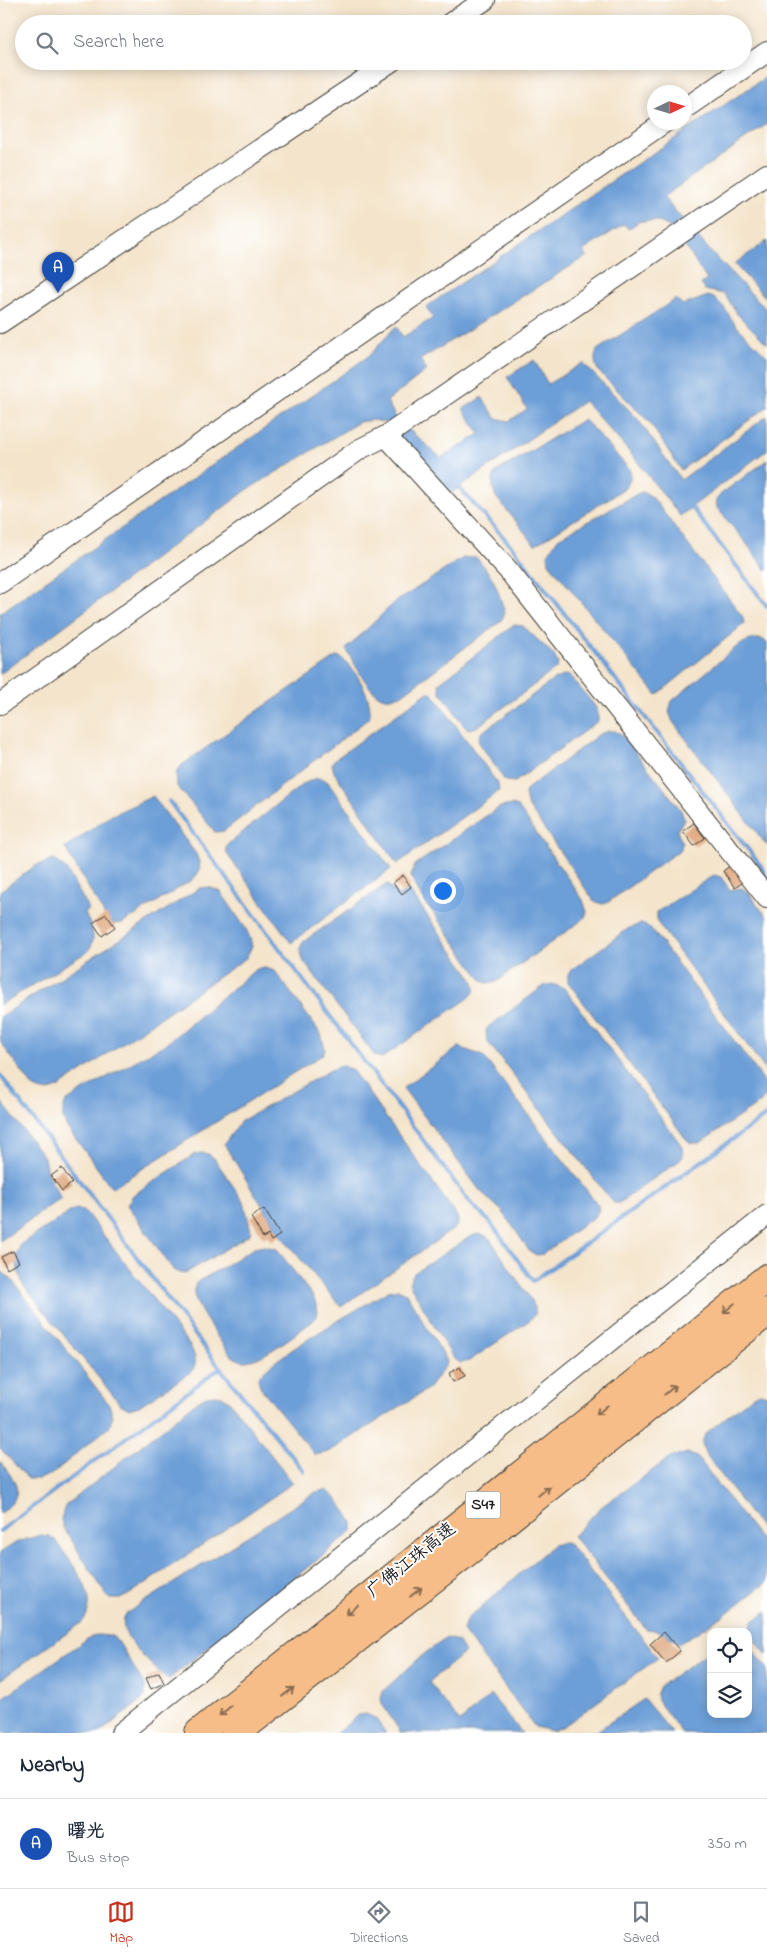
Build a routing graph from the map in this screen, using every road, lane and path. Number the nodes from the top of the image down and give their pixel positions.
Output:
1 (485, 0) edge
2 (462, 15) edge
3 (767, 52) edge
4 (752, 62) edge
5 (378, 70) edge
6 (741, 70) edge
7 (692, 104) edge
8 (653, 130) edge
9 (767, 174) edge
10 (0, 322) edge
11 (386, 436) junction
12 (0, 583) edge
13 (0, 704) edge
14 (767, 898) edge
15 (767, 1216) edge
16 (767, 1278) edge
17 (767, 1312) edge
18 (120, 1733) edge
19 (199, 1733) edge
20 (236, 1733) edge

1 - 2 street
3 - 4 street
5 - 10 street
6 - 7 street
8 - 12 street
9 - 11 street
11 - 13 street
11 - 14 street
15 - 18 street
16 -> 19 highway, 广佛江珠高速 / S47
20 -> 17 highway, 广佛江珠高速 / S47

